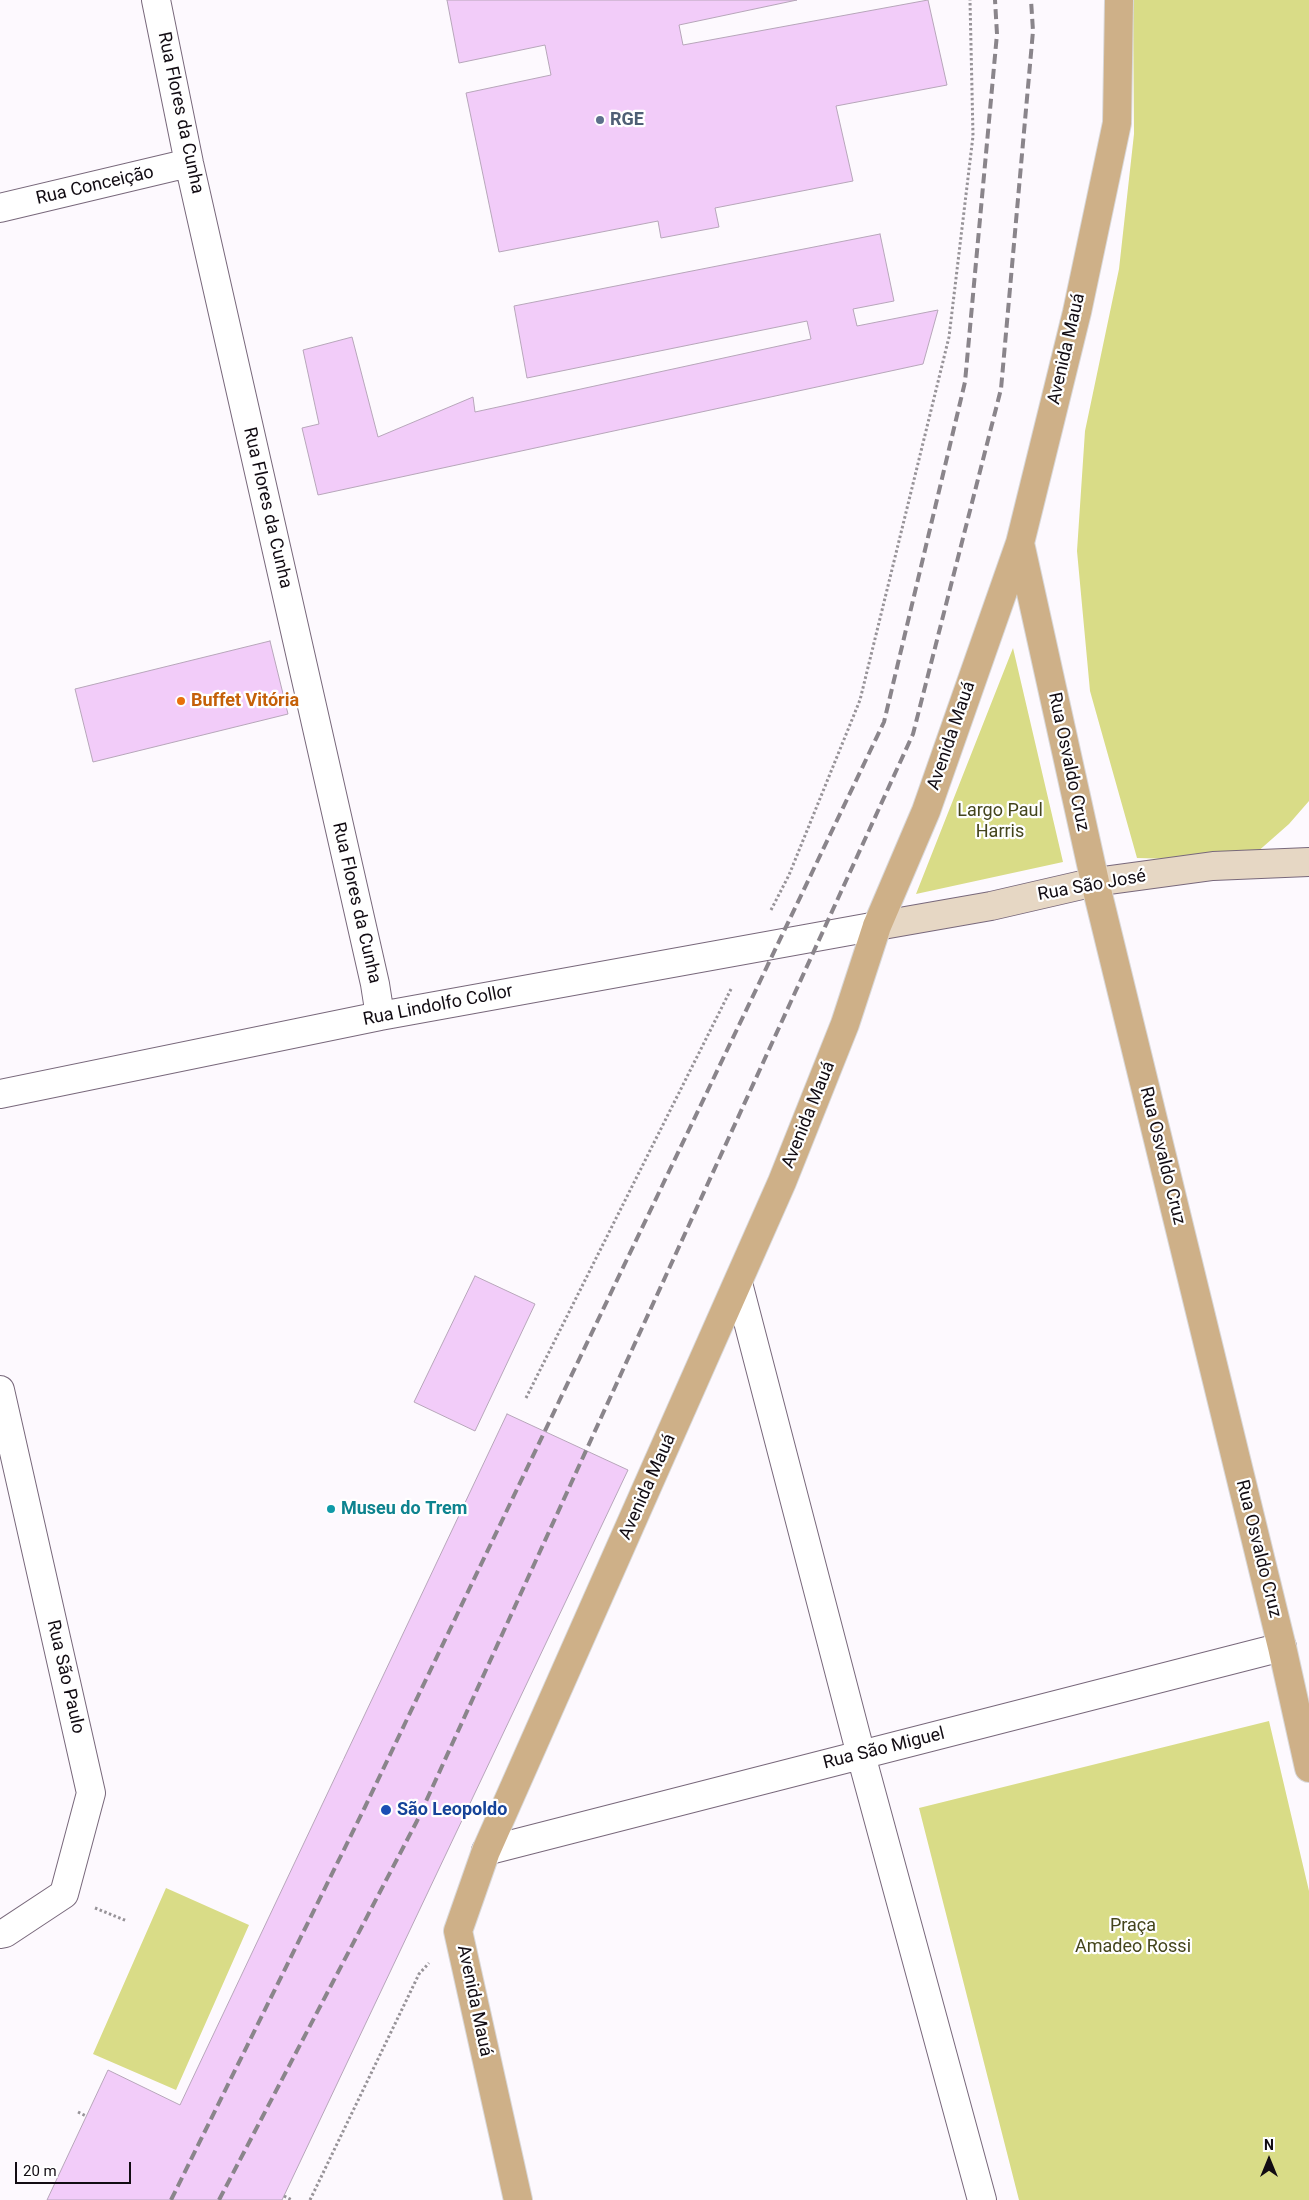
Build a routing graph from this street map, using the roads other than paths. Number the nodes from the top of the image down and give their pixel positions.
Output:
1 (156, 0) edge
2 (1119, 0) edge
3 (189, 163) junction
4 (0, 208) edge
5 (1020, 543) junction
6 (1309, 862) edge
7 (1095, 882) junction
8 (877, 926) junction
9 (380, 1016) junction
10 (0, 1094) edge
11 (738, 1284) junction
12 (0, 1390) edge
13 (1282, 1647) junction
14 (861, 1755) junction
15 (1309, 1768) edge
16 (486, 1851) junction
17 (3, 1934) edge
18 (518, 2200) edge
19 (982, 2200) edge

1 - 3 street, Rua Flores da Cunha
2 - 5 main road, Avenida Mauá
3 - 4 street, Rua Conceição
3 - 9 street, Rua Flores da Cunha
5 - 7 main road, Rua Osvaldo Cruz
5 - 8 main road, Avenida Mauá
6 - 7 street, Rua São José
7 - 8 street, Rua São José
7 - 13 main road, Rua Osvaldo Cruz
8 - 9 street, Rua Lindolfo Collor
8 - 11 main road, Avenida Mauá
9 - 10 street, Rua Lindolfo Collor
11 - 14 street
11 - 16 main road, Avenida Mauá
12 - 17 street, Rua São Paulo
13 - 14 street, Rua São Miguel
13 - 15 main road, Rua Osvaldo Cruz
14 - 16 street, Rua São Miguel
14 - 19 street
16 - 18 main road, Avenida Mauá

